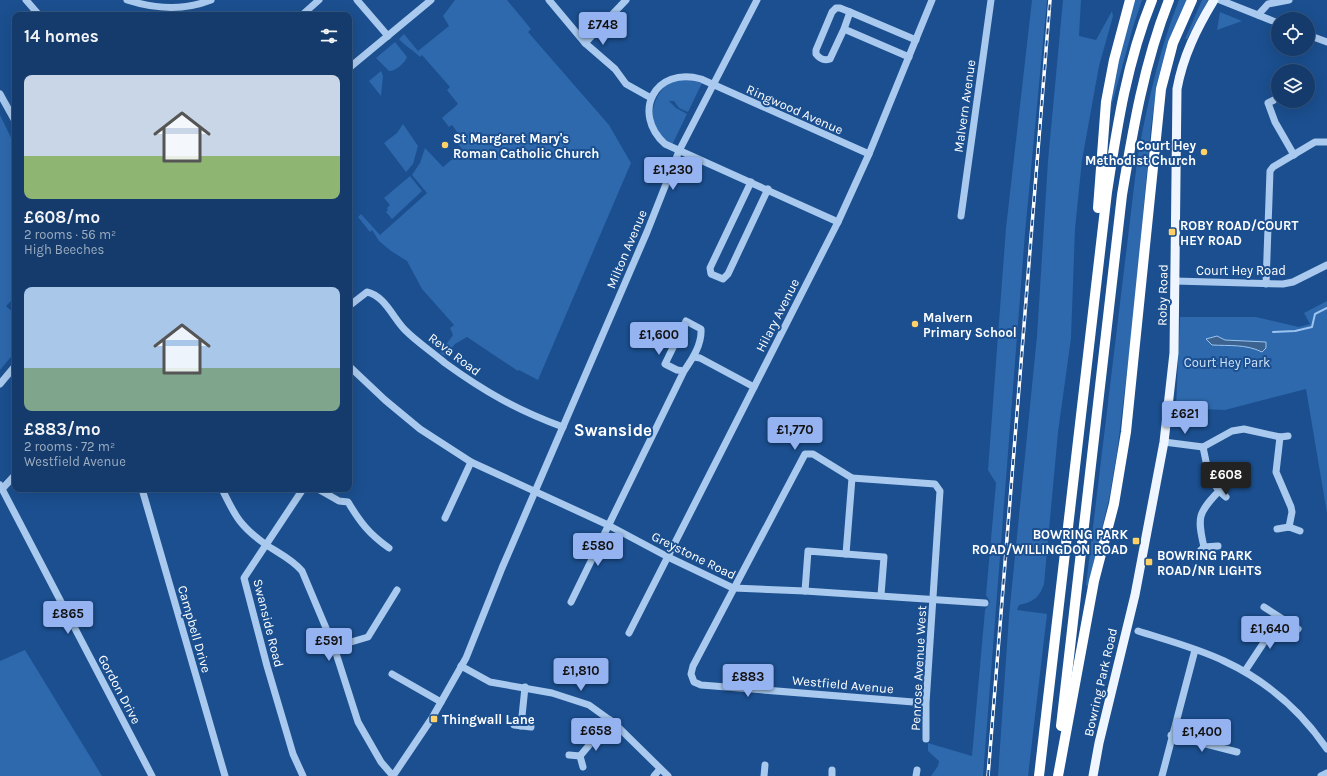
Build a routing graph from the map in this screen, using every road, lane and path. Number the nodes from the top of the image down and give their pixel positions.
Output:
1 (26, 0) edge
2 (126, 0) edge
3 (211, 0) edge
4 (319, 0) edge
5 (357, 0) edge
6 (431, 0) edge
7 (549, 0) edge
8 (626, 0) edge
9 (757, 0) edge
10 (932, 0) edge
11 (989, 0) edge
12 (1130, 0) edge
13 (1152, 0) edge
14 (1169, 0) edge
15 (1192, 0) edge
16 (1214, 0) edge
17 (1220, 0) edge
18 (1289, 0) edge
19 (36, 12) edge
20 (305, 12) edge
21 (850, 12) junction
22 (1258, 15) junction
23 (1271, 20) edge
24 (844, 29) junction
25 (388, 36) junction
26 (1315, 38) edge
27 (916, 40) junction
28 (1327, 42) edge
29 (585, 44) junction
30 (909, 57) junction
31 (352, 66) edge
32 (712, 85) junction
33 (0, 94) edge
34 (652, 98) junction
35 (1271, 102) edge
36 (12, 116) edge
37 (1327, 142) edge
38 (679, 151) junction
39 (869, 154) junction
40 (1294, 155) junction
41 (751, 182) junction
42 (768, 189) junction
43 (961, 216) dead end
44 (838, 222) junction
45 (1327, 264) edge
46 (1175, 281) junction
47 (1266, 284) junction
48 (352, 304) edge
49 (694, 357) junction
50 (1086, 368) junction
51 (352, 369) edge
52 (12, 370) edge
53 (684, 371) junction
54 (0, 384) edge
55 (754, 387) junction
56 (563, 427) junction
57 (1280, 436) junction
58 (1288, 436) dead end
59 (1164, 442) junction
60 (1203, 447) junction
61 (471, 462) junction
62 (12, 478) edge
63 (852, 478) junction
64 (1, 487) edge
65 (1219, 490) junction
66 (143, 492) edge
67 (223, 492) edge
68 (302, 492) edge
69 (323, 492) edge
70 (535, 492) junction
71 (1226, 497) dead end
72 (444, 518) dead end
73 (608, 525) junction
74 (1289, 527) junction
75 (1277, 529) dead end
76 (1300, 531) dead end
77 (265, 544) junction
78 (1218, 546) dead end
79 (1204, 547) junction
80 (389, 548) dead end
81 (846, 554) junction
82 (668, 557) junction
83 (1194, 557) dead end
84 (732, 588) junction
85 (397, 590) dead end
86 (805, 591) junction
87 (1135, 595) joint
88 (882, 596) junction
89 (933, 598) junction
90 (571, 602) dead end
91 (985, 603) dead end
92 (1264, 607) dead end
93 (1280, 618) junction
94 (1298, 629) dead end
95 (1138, 631) dead end
96 (629, 633) dead end
97 (334, 648) junction
98 (1195, 650) junction
99 (461, 666) junction
100 (1245, 672) junction
101 (392, 674) dead end
102 (525, 687) junction
103 (441, 702) junction
104 (926, 703) junction
105 (610, 720) junction
106 (531, 727) dead end
107 (1171, 735) junction
108 (926, 739) dead end
109 (1327, 749) edge
110 (1237, 752) dead end
111 (569, 755) dead end
112 (580, 756) junction
113 (765, 765) dead end
114 (583, 767) dead end
115 (660, 769) junction
116 (1327, 773) edge
117 (152, 776) edge
118 (224, 776) edge
119 (303, 776) edge
120 (393, 776) edge
121 (654, 776) edge
122 (668, 776) edge
123 (764, 776) edge
124 (1039, 776) edge
125 (1057, 776) edge
126 (1093, 776) edge
127 (1162, 776) edge
128 (1321, 776) edge

1 - 19 street
2 - 3 street
4 - 20 street
5 - 25 street
6 - 25 street
7 - 29 street
8 - 29 street
9 - 32 street, Milton Avenue
10 - 27 street, Hilary Avenue
11 - 43 street, Malvern Avenue
12 - 50 highway
13 - 50 highway
14 - 125 highway
15 - 125 highway
16 - 46 main road, Roby Road
17 - 22 street
18 - 22 street
21 - 24 street
21 - 24 street
21 - 27 street
22 - 23 street
24 - 30 street
25 - 31 street
26 - 28 street
27 - 30 street, Hilary Avenue
29 - 34 street
30 - 39 street, Hilary Avenue
32 - 34 street, Ringwood Avenue
32 - 38 street, Milton Avenue
32 - 39 street, Ringwood Avenue
33 - 36 street
34 - 38 street
35 - 40 street
37 - 40 street
38 - 41 street
38 - 56 street, Milton Avenue
39 - 44 street, Hilary Avenue
40 - 47 street
41 - 42 street
41 - 42 street
42 - 44 street
44 - 55 street, Hilary Avenue
45 - 47 street, Court Hey Road
46 - 47 street, Court Hey Road
46 - 59 main road, Roby Road
48 - 56 street, Reva Road
49 - 53 street
49 - 53 street
49 - 55 street
50 - 124 highway
51 - 61 street, Greystone Road
52 - 54 street
53 - 73 street
55 - 82 street, Hilary Avenue
56 - 70 street
57 - 58 street
57 - 60 street
57 - 74 street
59 - 60 street
59 - 87 main road, Roby Road
60 - 65 street
61 - 70 street, Greystone Road
61 - 72 street
62 - 64 street
63 - 81 street
63 - 84 street
63 - 89 street, Penrose Avenue West
64 - 117 street, Gordon Drive
65 - 71 street
65 - 79 street
66 - 118 street, Campbell Drive
67 - 77 street
68 - 77 street, Swanside Road
69 - 80 street
70 - 73 street, Greystone Road
70 - 99 street
73 - 82 street, Greystone Road
73 - 90 street
74 - 75 street
74 - 76 street
77 - 97 street
77 - 119 street, Swanside Road
78 - 79 street
79 - 83 street
81 - 86 street
81 - 88 street
82 - 84 street, Greystone Road
82 - 96 street, Hilary Avenue
84 - 86 street, Greystone Road
84 - 104 street, Westfield Avenue
85 - 97 street
86 - 88 street, Greystone Road
87 - 126 main road, Bowring Park Road
88 - 89 street, Greystone Road
89 - 91 street, Greystone Road
89 - 104 street, Penrose Avenue West
92 - 93 street
93 - 94 street
93 - 100 street
95 - 98 street
97 - 120 street
98 - 100 street
98 - 107 street
99 - 102 street
99 - 103 street
100 - 109 street
101 - 103 street
102 - 105 street
102 - 106 street
103 - 120 street
104 - 108 street, Penrose Avenue West
105 - 112 street
105 - 115 street
107 - 110 street
107 - 127 street
111 - 112 street
112 - 114 street
113 - 123 street
115 - 121 street
115 - 122 street
116 - 128 street

